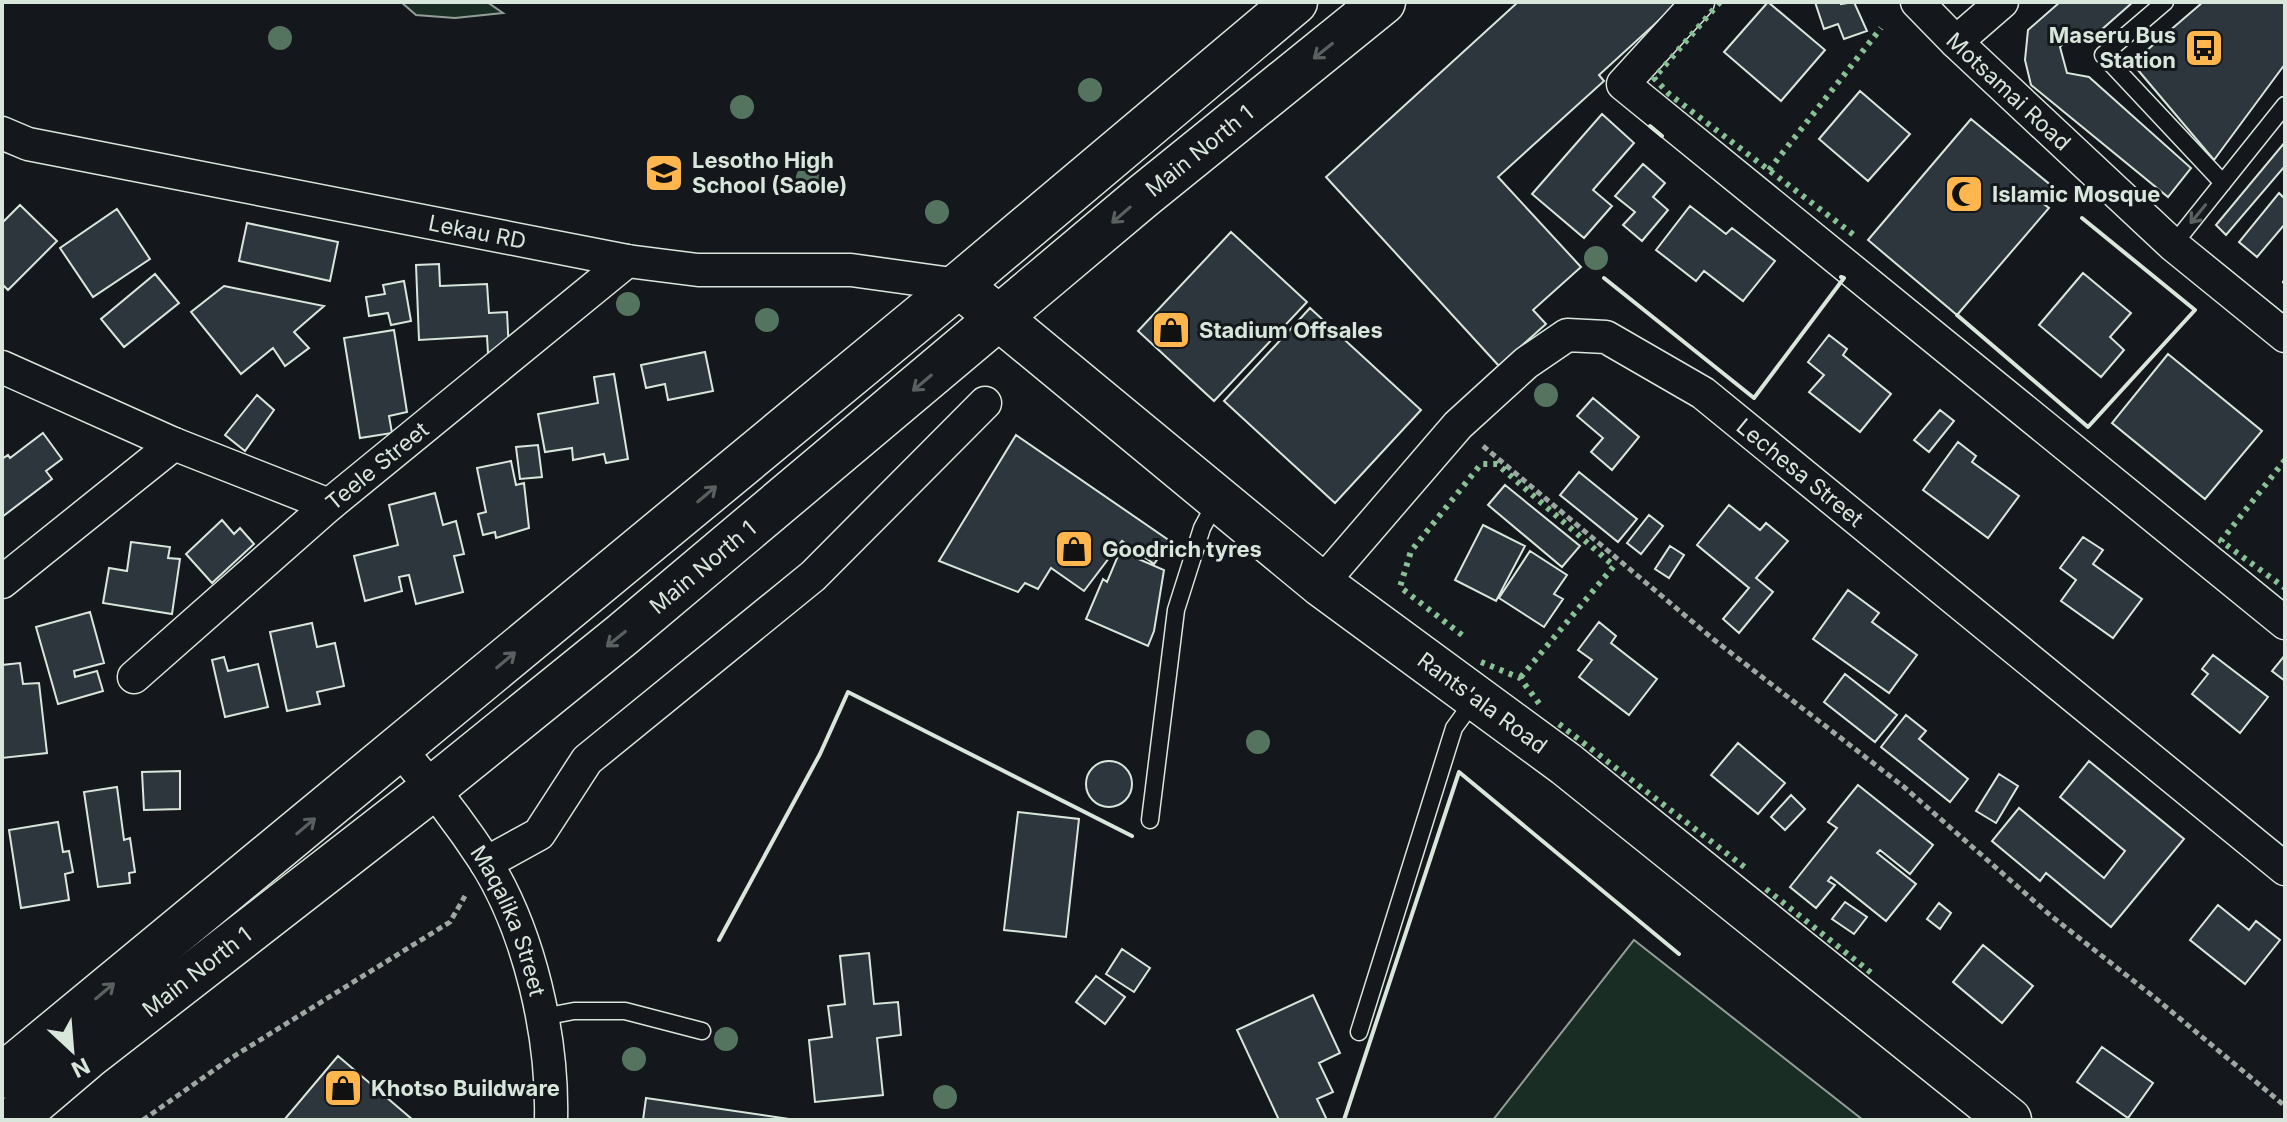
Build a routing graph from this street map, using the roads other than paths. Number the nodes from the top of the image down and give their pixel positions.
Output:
1 (1295, 2) edge
2 (1383, 2) edge
3 (1698, 2) edge
4 (1917, 2) edge
5 (2002, 2) edge
6 (2165, 2) edge
7 (1956, 42) junction
8 (2285, 105) edge
9 (2, 133) edge
10 (2223, 183) junction
11 (2173, 245) junction
12 (627, 261) junction
13 (959, 285) junction
14 (998, 320) junction
15 (2285, 336) edge
16 (2, 367) edge
17 (985, 403) dead end
18 (174, 444) junction
19 (1217, 500) junction
20 (329, 505) junction
21 (2, 582) edge
22 (1321, 584) junction
23 (2285, 623) edge
24 (134, 677) dead end
25 (1476, 698) junction
26 (399, 749) junction
27 (433, 788) junction
28 (1150, 820) dead end
29 (486, 863) junction
30 (2285, 869) edge
31 (543, 1017) junction
32 (702, 1031) dead end
33 (1359, 1032) dead end
34 (2, 1076) edge
35 (13, 1120) edge
36 (551, 1120) edge
37 (2009, 1120) edge

1 - 13 main road, Main North 1
2 -> 14 main road, Main North 1
3 - 23 street
4 - 7 street, Motsamai Road
5 - 7 street
6 - 10 lane
7 - 11 street, Motsamai Road
8 - 10 lane
9 - 12 street, Lekau RD
10 -> 11 lane
11 - 15 street, Motsamai Road
12 - 13 street, Lekau RD
12 - 20 street, Teele Street
13 - 14 main road, Rants'ala Road
26 -> 13 main road, Main North 1
14 - 19 main road, Rants'ala Road
14 -> 27 main road, Main North 1
16 - 18 street
17 - 29 street
18 - 20 street
18 - 21 street
19 - 22 main road, Rants'ala Road
19 - 28 lane
20 - 24 street, Teele Street
22 - 25 main road, Rants'ala Road
22 - 30 street, Lechesa Street
25 - 33 lane
25 - 37 main road, Rants'ala Road
26 - 27 street, Maqalika Street
34 -> 26 main road, Main North 1
27 - 29 street, Maqalika Street
27 - 35 main road, Main North 1
29 - 31 street, Maqalika Street
31 - 32 lane
31 - 36 street, Maqalika Street

